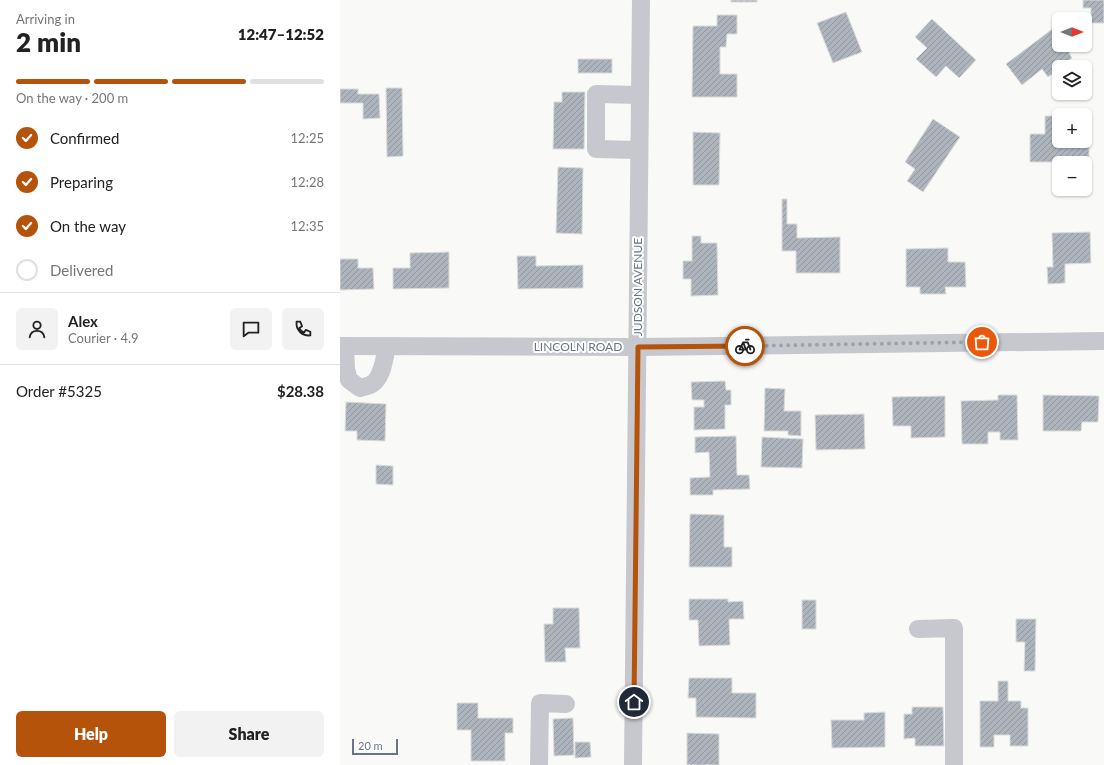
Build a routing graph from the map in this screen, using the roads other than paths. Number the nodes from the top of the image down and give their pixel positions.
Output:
1 (641, 0) edge
2 (639, 95) junction
3 (638, 150) junction
4 (1104, 341) edge
5 (343, 346) edge
6 (387, 346) junction
7 (638, 347) junction
8 (918, 629) dead end
9 (566, 704) dead end
10 (539, 765) edge
11 (634, 765) edge
12 (954, 765) edge

1 - 2 street, JUDSON AVENUE
2 - 3 street, JUDSON AVENUE
2 - 3 street
3 - 7 street, JUDSON AVENUE
4 - 7 street, LINCOLN ROAD
5 - 6 street, LINCOLN ROAD
5 - 6 street
6 - 7 street, LINCOLN ROAD
7 - 11 street, JUDSON AVENUE
8 - 12 street
9 - 10 street

